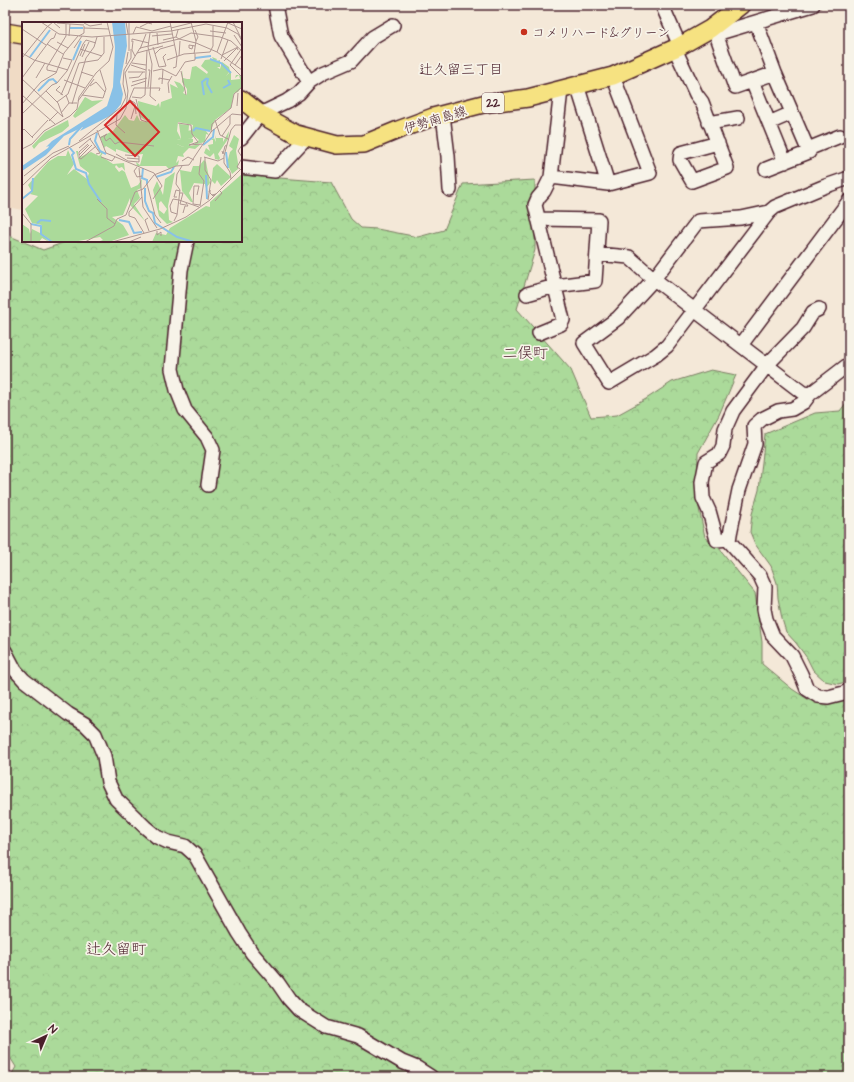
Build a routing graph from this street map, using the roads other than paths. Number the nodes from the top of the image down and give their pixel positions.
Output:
1 (275, 5) edge
2 (662, 5) edge
3 (741, 5) edge
4 (813, 5) edge
5 (756, 22) junction
6 (394, 25) dead end
7 (5, 32) edge
8 (713, 32) junction
9 (22, 35) edge
10 (677, 47) junction
11 (775, 73) junction
12 (614, 76) junction
13 (752, 81) junction
14 (309, 82) junction
15 (569, 88) junction
16 (242, 99) edge
17 (792, 113) junction
18 (260, 114) junction
19 (444, 115) junction
20 (738, 118) dead end
21 (710, 123) junction
22 (769, 124) junction
23 (840, 136) dead end
24 (242, 137) edge
25 (307, 137) junction
26 (718, 143) dead end
27 (808, 149) junction
28 (785, 162) junction
29 (242, 167) edge
30 (766, 169) dead end
31 (551, 177) junction
32 (849, 178) edge
33 (608, 184) junction
34 (450, 190) dead end
35 (849, 201) edge
36 (769, 212) junction
37 (538, 219) junction
38 (186, 242) edge
39 (597, 254) junction
40 (654, 279) junction
41 (554, 286) junction
42 (527, 294) dead end
43 (695, 309) junction
44 (819, 309) dead end
45 (539, 333) dead end
46 (741, 345) junction
47 (849, 364) edge
48 (767, 365) junction
49 (810, 394) junction
50 (208, 485) dead end
51 (729, 539) junction
52 (5, 651) edge
53 (849, 690) edge
54 (431, 1077) edge

1 - 14 street
2 - 10 street
3 - 8 main road, 伊勢南島線 / 22
4 - 5 street
5 - 8 street
5 - 11 street
6 - 14 street
7 - 9 main road
8 - 10 main road, 伊勢南島線 / 22
8 - 13 street
10 - 12 main road, 伊勢南島線 / 22
10 - 21 street
11 - 13 street
11 - 17 street
12 - 15 main road, 伊勢南島線 / 22
12 - 33 street
13 - 22 street
14 - 18 street
15 - 19 main road, 伊勢南島線 / 22
15 - 31 street
15 - 33 street
16 - 18 main road, 伊勢南島線 / 22
17 - 22 street
17 - 27 street
18 - 24 street
18 - 25 main road, 伊勢南島線 / 22
19 - 25 main road, 伊勢南島線 / 22
19 - 34 street
20 - 21 street
21 - 26 street
22 - 28 street
23 - 27 street
25 - 29 street
27 - 28 street
28 - 30 street
31 - 33 street
31 - 37 street
32 - 36 street
35 - 46 street
36 - 40 street
36 - 43 street
37 - 39 street
37 - 41 street
38 - 50 street
39 - 40 street
39 - 41 street
40 - 43 street
40 - 43 street
41 - 42 street
41 - 45 street
43 - 46 street
44 - 48 street
46 - 48 street
47 - 49 street
48 - 49 street
48 - 51 street
49 - 51 street
51 - 53 street
52 - 54 street

